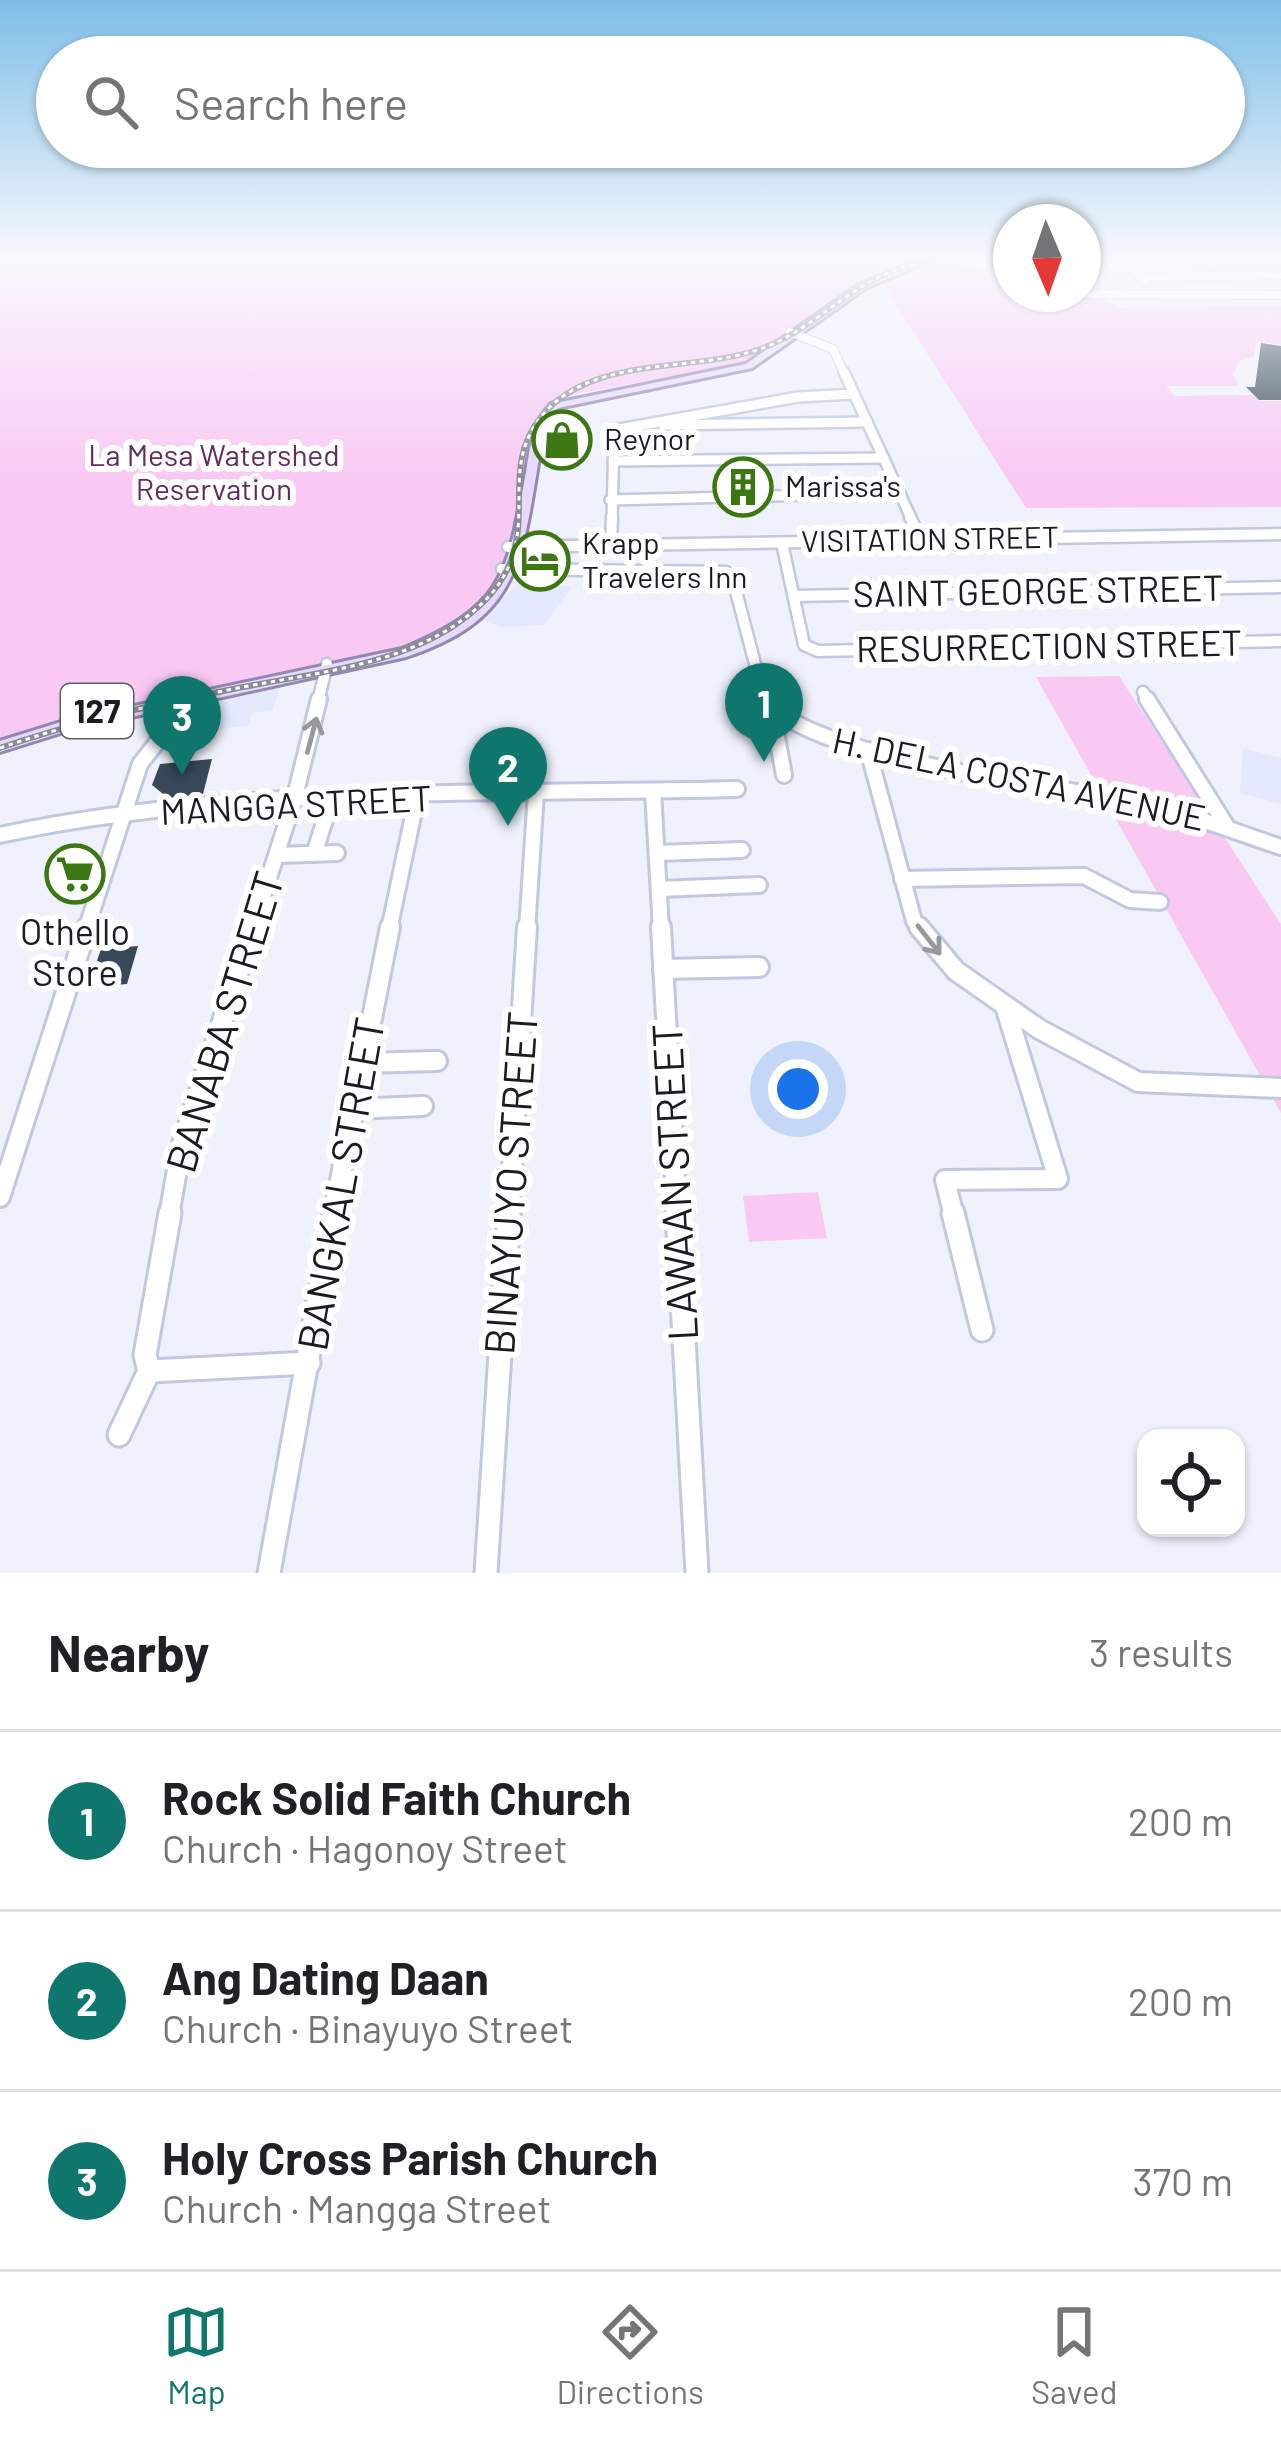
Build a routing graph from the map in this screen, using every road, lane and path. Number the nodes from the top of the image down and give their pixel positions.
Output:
1 (794, 333) joint
2 (854, 394) junction
3 (868, 422) junction
4 (628, 425) junction
5 (884, 458) junction
6 (613, 461) junction
7 (900, 493) junction
8 (610, 500) junction
9 (1281, 534) edge
10 (922, 540) junction
11 (782, 543) junction
12 (611, 546) junction
13 (513, 547) junction
14 (507, 570) junction
15 (1281, 586) edge
16 (794, 596) junction
17 (1281, 641) edge
18 (328, 667) junction
19 (1143, 692) dead end
20 (195, 694) junction
21 (772, 710) junction
22 (0, 743) edge
23 (868, 750) junction
24 (784, 775) dead end
25 (737, 789) dead end
26 (653, 791) junction
27 (536, 794) junction
28 (417, 797) junction
29 (332, 799) junction
30 (294, 800) junction
31 (124, 816) junction
32 (1226, 825) junction
33 (0, 835) edge
34 (1281, 847) edge
35 (742, 850) dead end
36 (657, 853) junction
37 (314, 854) junction
38 (338, 854) dead end
39 (277, 855) junction
40 (902, 878) junction
41 (760, 885) dead end
42 (658, 889) junction
43 (1160, 902) dead end
44 (759, 967) dead end
45 (663, 969) junction
46 (1004, 1006) junction
47 (1039, 1029) junction
48 (1016, 1039) junction
49 (437, 1060) dead end
50 (361, 1063) junction
51 (1281, 1088) edge
52 (423, 1106) dead end
53 (352, 1109) junction
54 (0, 1197) edge
55 (982, 1330) dead end
56 (309, 1363) junction
57 (149, 1371) junction
58 (119, 1435) dead end
59 (269, 1573) edge
60 (486, 1573) edge
61 (697, 1573) edge

1 - 2 street
1 - 13 main road, 127
2 - 3 street
2 - 4 street
3 - 4 street
3 - 5 street
4 - 6 street
5 - 6 street
5 - 7 street
6 - 8 street
7 - 8 street
7 - 10 street
8 - 12 street
9 - 10 street, VISITATION STREET
10 - 11 street, VISITATION STREET
11 - 12 street, VISITATION STREET
11 - 16 street
12 - 13 street, VISITATION STREET
13 - 14 main road, 127
14 - 18 main road, 127
14 - 21 street
15 - 16 street, SAINT GEORGE STREET
16 - 17 street, RESURRECTION STREET
18 - 20 main road, 127
30 -> 18 street, BANABA STREET
19 - 32 street
20 - 22 main road, 127
20 - 31 street
21 - 23 street, H. DELA COSTA AVENUE
21 - 24 street
23 - 32 street, H. DELA COSTA AVENUE
23 - 40 street
25 - 26 street, MANGGA STREET
26 - 27 street, MANGGA STREET
26 - 36 street, LAWAAN STREET
27 - 28 street, MANGGA STREET
27 - 60 street, BINAYUYO STREET
28 - 29 street, MANGGA STREET
28 - 50 street, BANGKAL STREET
29 - 30 street, MANGGA STREET
29 - 37 street
30 - 31 street, MANGGA STREET
30 - 39 street, BANABA STREET
31 - 33 street, MANGGA STREET
31 - 54 street
32 - 34 street, H. DELA COSTA AVENUE
35 - 36 street
36 - 42 street, LAWAAN STREET
37 - 38 street
37 - 39 street
39 - 57 street, BANABA STREET
40 - 43 street
40 -> 46 street
41 - 42 street
42 - 45 street, LAWAAN STREET
44 - 45 street
45 - 61 street, LAWAAN STREET
46 - 47 street
46 - 48 street
47 - 48 street
47 - 51 street
48 - 55 street
49 - 50 street
50 - 53 street, BANGKAL STREET
52 - 53 street
53 - 56 street, BANGKAL STREET
56 - 57 street
56 - 59 street, BANGKAL STREET
57 - 58 street

